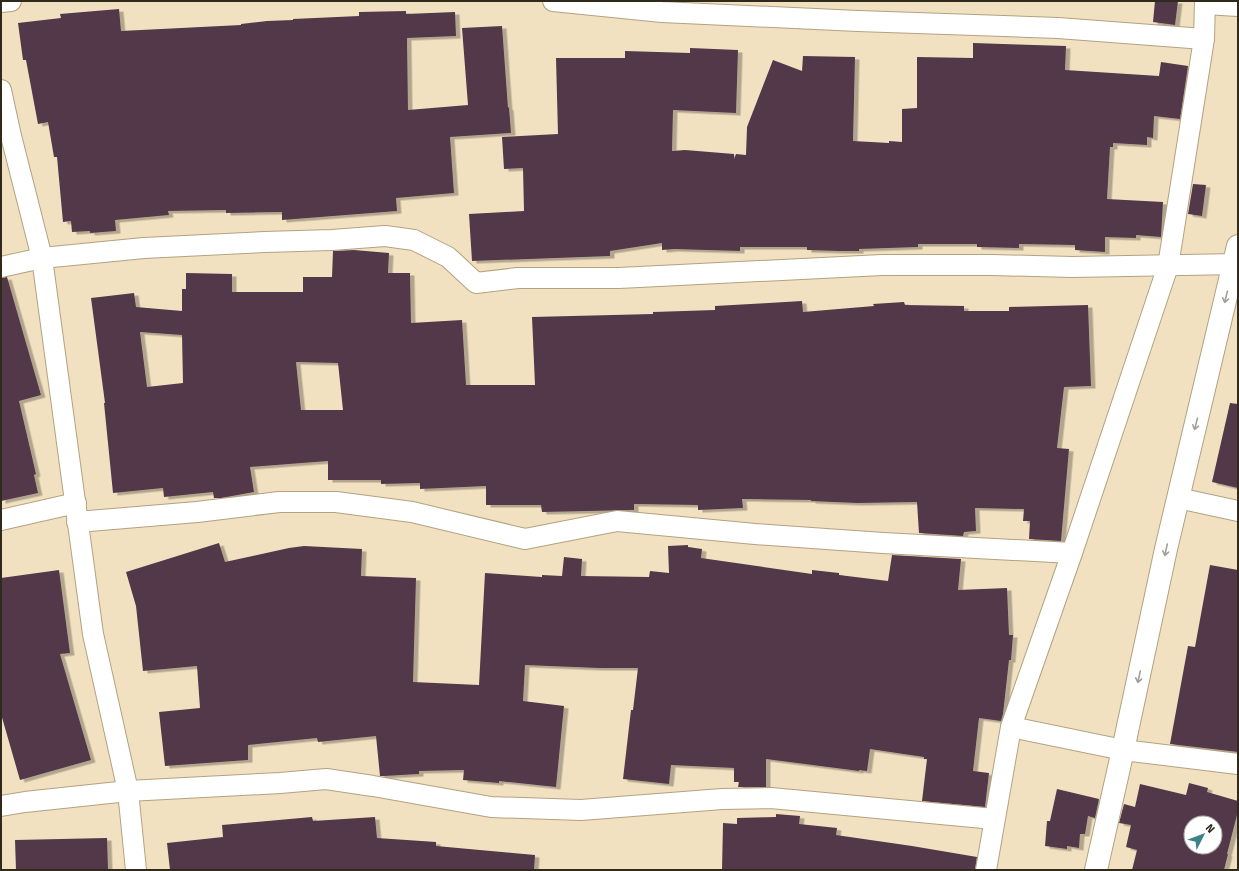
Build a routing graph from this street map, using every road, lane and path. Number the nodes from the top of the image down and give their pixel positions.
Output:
1 (11, 1) edge
2 (553, 1) edge
3 (1, 2) edge
4 (1205, 2) edge
5 (1238, 6) edge
6 (1204, 39) junction
7 (1, 90) edge
8 (42, 258) junction
9 (1237, 258) edge
10 (1168, 266) junction
11 (1, 267) edge
12 (1178, 498) junction
13 (1238, 511) edge
14 (76, 513) junction
15 (1, 520) edge
16 (1072, 553) junction
17 (1011, 727) junction
18 (1123, 750) junction
19 (1238, 764) edge
20 (128, 791) junction
21 (1, 806) edge
22 (994, 819) junction
23 (136, 870) edge
24 (986, 870) edge
25 (1096, 870) edge

1 - 3 street
2 - 6 street
4 - 5 street
4 - 6 street
6 - 10 street
7 - 8 street
8 - 10 street
8 - 11 street
8 - 14 street
9 - 10 street
9 -> 12 main road
10 - 16 street
12 - 13 street
12 -> 18 main road
14 - 15 street
14 - 16 street
14 - 20 street
16 - 17 street
17 - 18 street
17 - 22 street
18 - 19 street
18 - 25 main road
20 - 21 street
20 - 22 street
20 - 23 street
22 - 24 street

